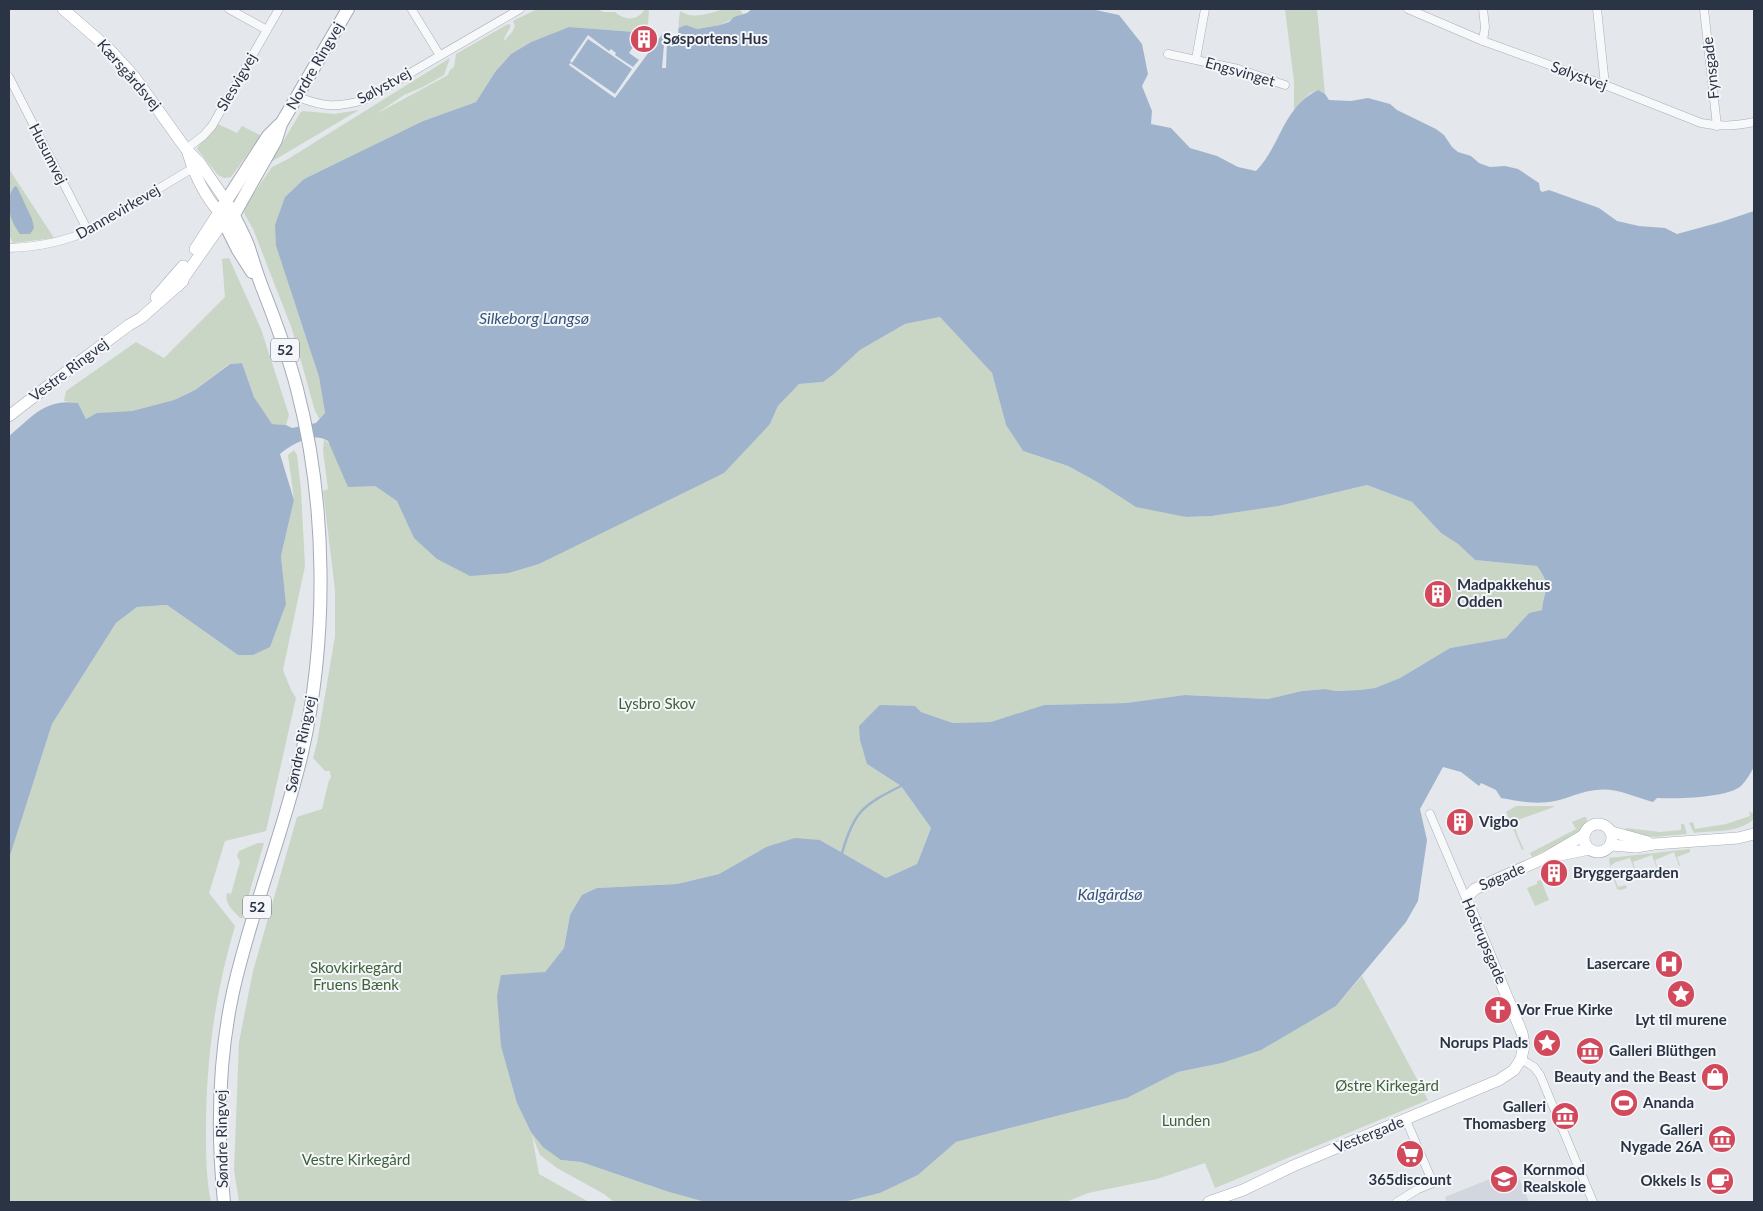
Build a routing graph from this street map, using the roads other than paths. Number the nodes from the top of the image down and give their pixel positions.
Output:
1 (63, 9) edge
2 (229, 9) edge
3 (279, 9) edge
4 (348, 9) edge
5 (520, 9) edge
6 (1205, 9) edge
7 (1408, 9) edge
8 (1483, 9) edge
9 (1596, 9) edge
10 (1704, 9) edge
11 (412, 10) edge
12 (510, 11) edge
13 (267, 30) junction
14 (1483, 42) junction
15 (439, 54) junction
16 (1168, 54) dead end
17 (1196, 59) junction
18 (9, 77) edge
19 (1285, 85) dead end
20 (1605, 85) junction
21 (298, 96) junction
22 (1754, 122) edge
23 (281, 124) junction
24 (1717, 126) junction
25 (186, 148) junction
26 (193, 168) junction
27 (226, 214) junction
28 (88, 231) junction
29 (9, 248) edge
30 (128, 325) junction
31 (9, 416) edge
32 (1430, 814) dead end
33 (1754, 825) edge
34 (1612, 832) junction
35 (1754, 834) edge
36 (1584, 835) junction
37 (1709, 839) junction
38 (1654, 844) junction
39 (1611, 845) junction
40 (1589, 849) junction
41 (1545, 858) junction
42 (1468, 903) junction
43 (1521, 1059) junction
44 (1406, 1120) junction
45 (224, 1202) edge
46 (1213, 1202) edge
47 (1397, 1202) edge
48 (1593, 1202) edge

1 - 25 street, Kærsgårdsvej
2 - 13 street
3 - 13 street, Slesvigvej
4 - 21 main road, Nordre Ringvej
5 - 12 street, Sølystvej
6 - 17 street, Engsvinget
7 - 14 street, Sølystvej
8 - 14 street
9 - 20 street
10 - 24 street, Fynsgade
11 - 15 street
12 - 15 street, Sølystvej
13 - 25 street, Slesvigvej
14 - 20 street, Sølystvej
15 - 21 street, Sølystvej
16 - 17 street, Engsvinget
17 - 19 street, Engsvinget
18 - 28 street, Husumvej
20 - 24 street, Sølystvej
21 - 23 main road, Nordre Ringvej
22 - 24 street, Sølystvej
23 - 27 main road, Nordre Ringvej
23 - 27 main road, Nordre Ringvej
25 - 26 street, Kærsgårdsvej
25 - 27 street, Kærsgårdsvej
26 - 27 street, Kærsgårdsvej
26 - 28 street, Dannevirkevej
27 - 30 street, Vestre Ringvej
27 - 30 street, Vestre Ringvej
27 - 45 main road, Søndre Ringvej / 52
28 - 29 street, Dannevirkevej
30 - 31 street, Vestre Ringvej
32 - 42 street, Hostrupsgade
33 - 37 street
34 - 36 street
34 - 38 street
34 - 39 street
35 - 37 street
36 - 40 street
36 - 41 street, Søgade
37 - 38 street
38 - 39 street
39 - 40 street
40 - 41 street, Søgade
41 - 42 street, Søgade
42 - 43 street, Hostrupsgade
43 - 44 street, Vestergade
43 - 48 street
44 - 46 street, Vestergade
44 - 47 street

